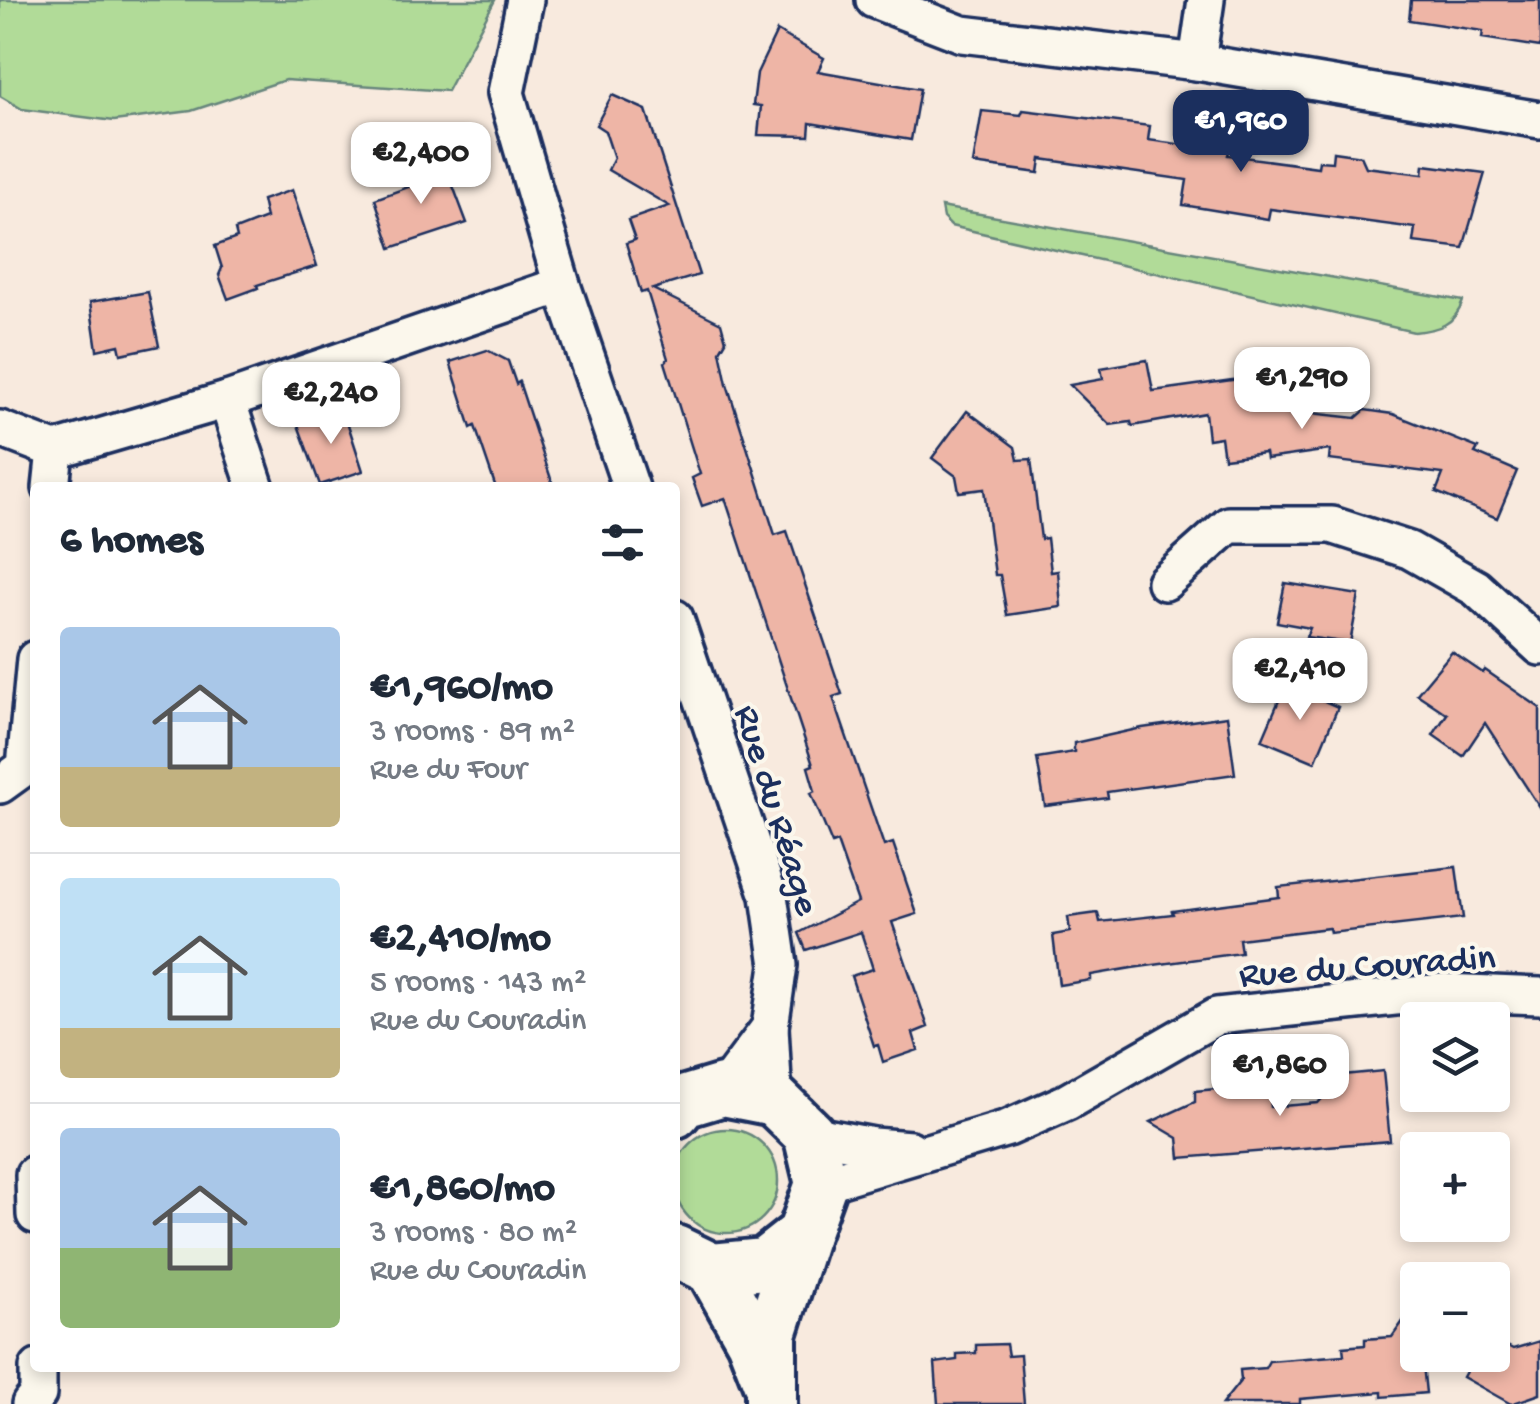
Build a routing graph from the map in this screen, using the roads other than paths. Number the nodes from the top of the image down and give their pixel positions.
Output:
1 (525, 0) edge
2 (874, 0) edge
3 (1206, 0) edge
4 (1197, 62) junction
5 (1540, 120) edge
6 (562, 285) junction
7 (227, 400) junction
8 (0, 428) edge
9 (54, 450) junction
10 (51, 482) edge
11 (254, 482) edge
12 (629, 482) edge
13 (1165, 582) dead end
14 (680, 633) edge
15 (1540, 647) edge
16 (30, 713) edge
17 (0, 785) edge
18 (1540, 996) edge
19 (770, 1028) junction
20 (723, 1090) junction
21 (680, 1106) edge
22 (791, 1117) junction
23 (931, 1150) junction
24 (0, 1172) edge
25 (30, 1174) edge
26 (821, 1184) junction
27 (803, 1234) junction
28 (694, 1260) edge
29 (38, 1372) edge
30 (770, 1394) edge
31 (30, 1404) edge

1 - 6 street
2 - 4 street
3 - 4 street
4 - 5 street
6 - 7 street
6 - 12 street
7 - 9 street
7 - 11 street
8 - 9 street
9 - 10 street
13 - 15 street
14 - 19 street, Rue du Réage
16 - 17 street
18 - 23 street, Rue du Couradin
19 - 20 street
19 - 22 street, Rue du Réage
20 - 21 street
20 - 22 street
22 - 23 street
22 - 26 street
23 - 26 street, Rue du Couradin
24 - 25 street
26 - 27 street
27 - 28 street
27 - 30 street
28 - 30 street
29 - 31 street

